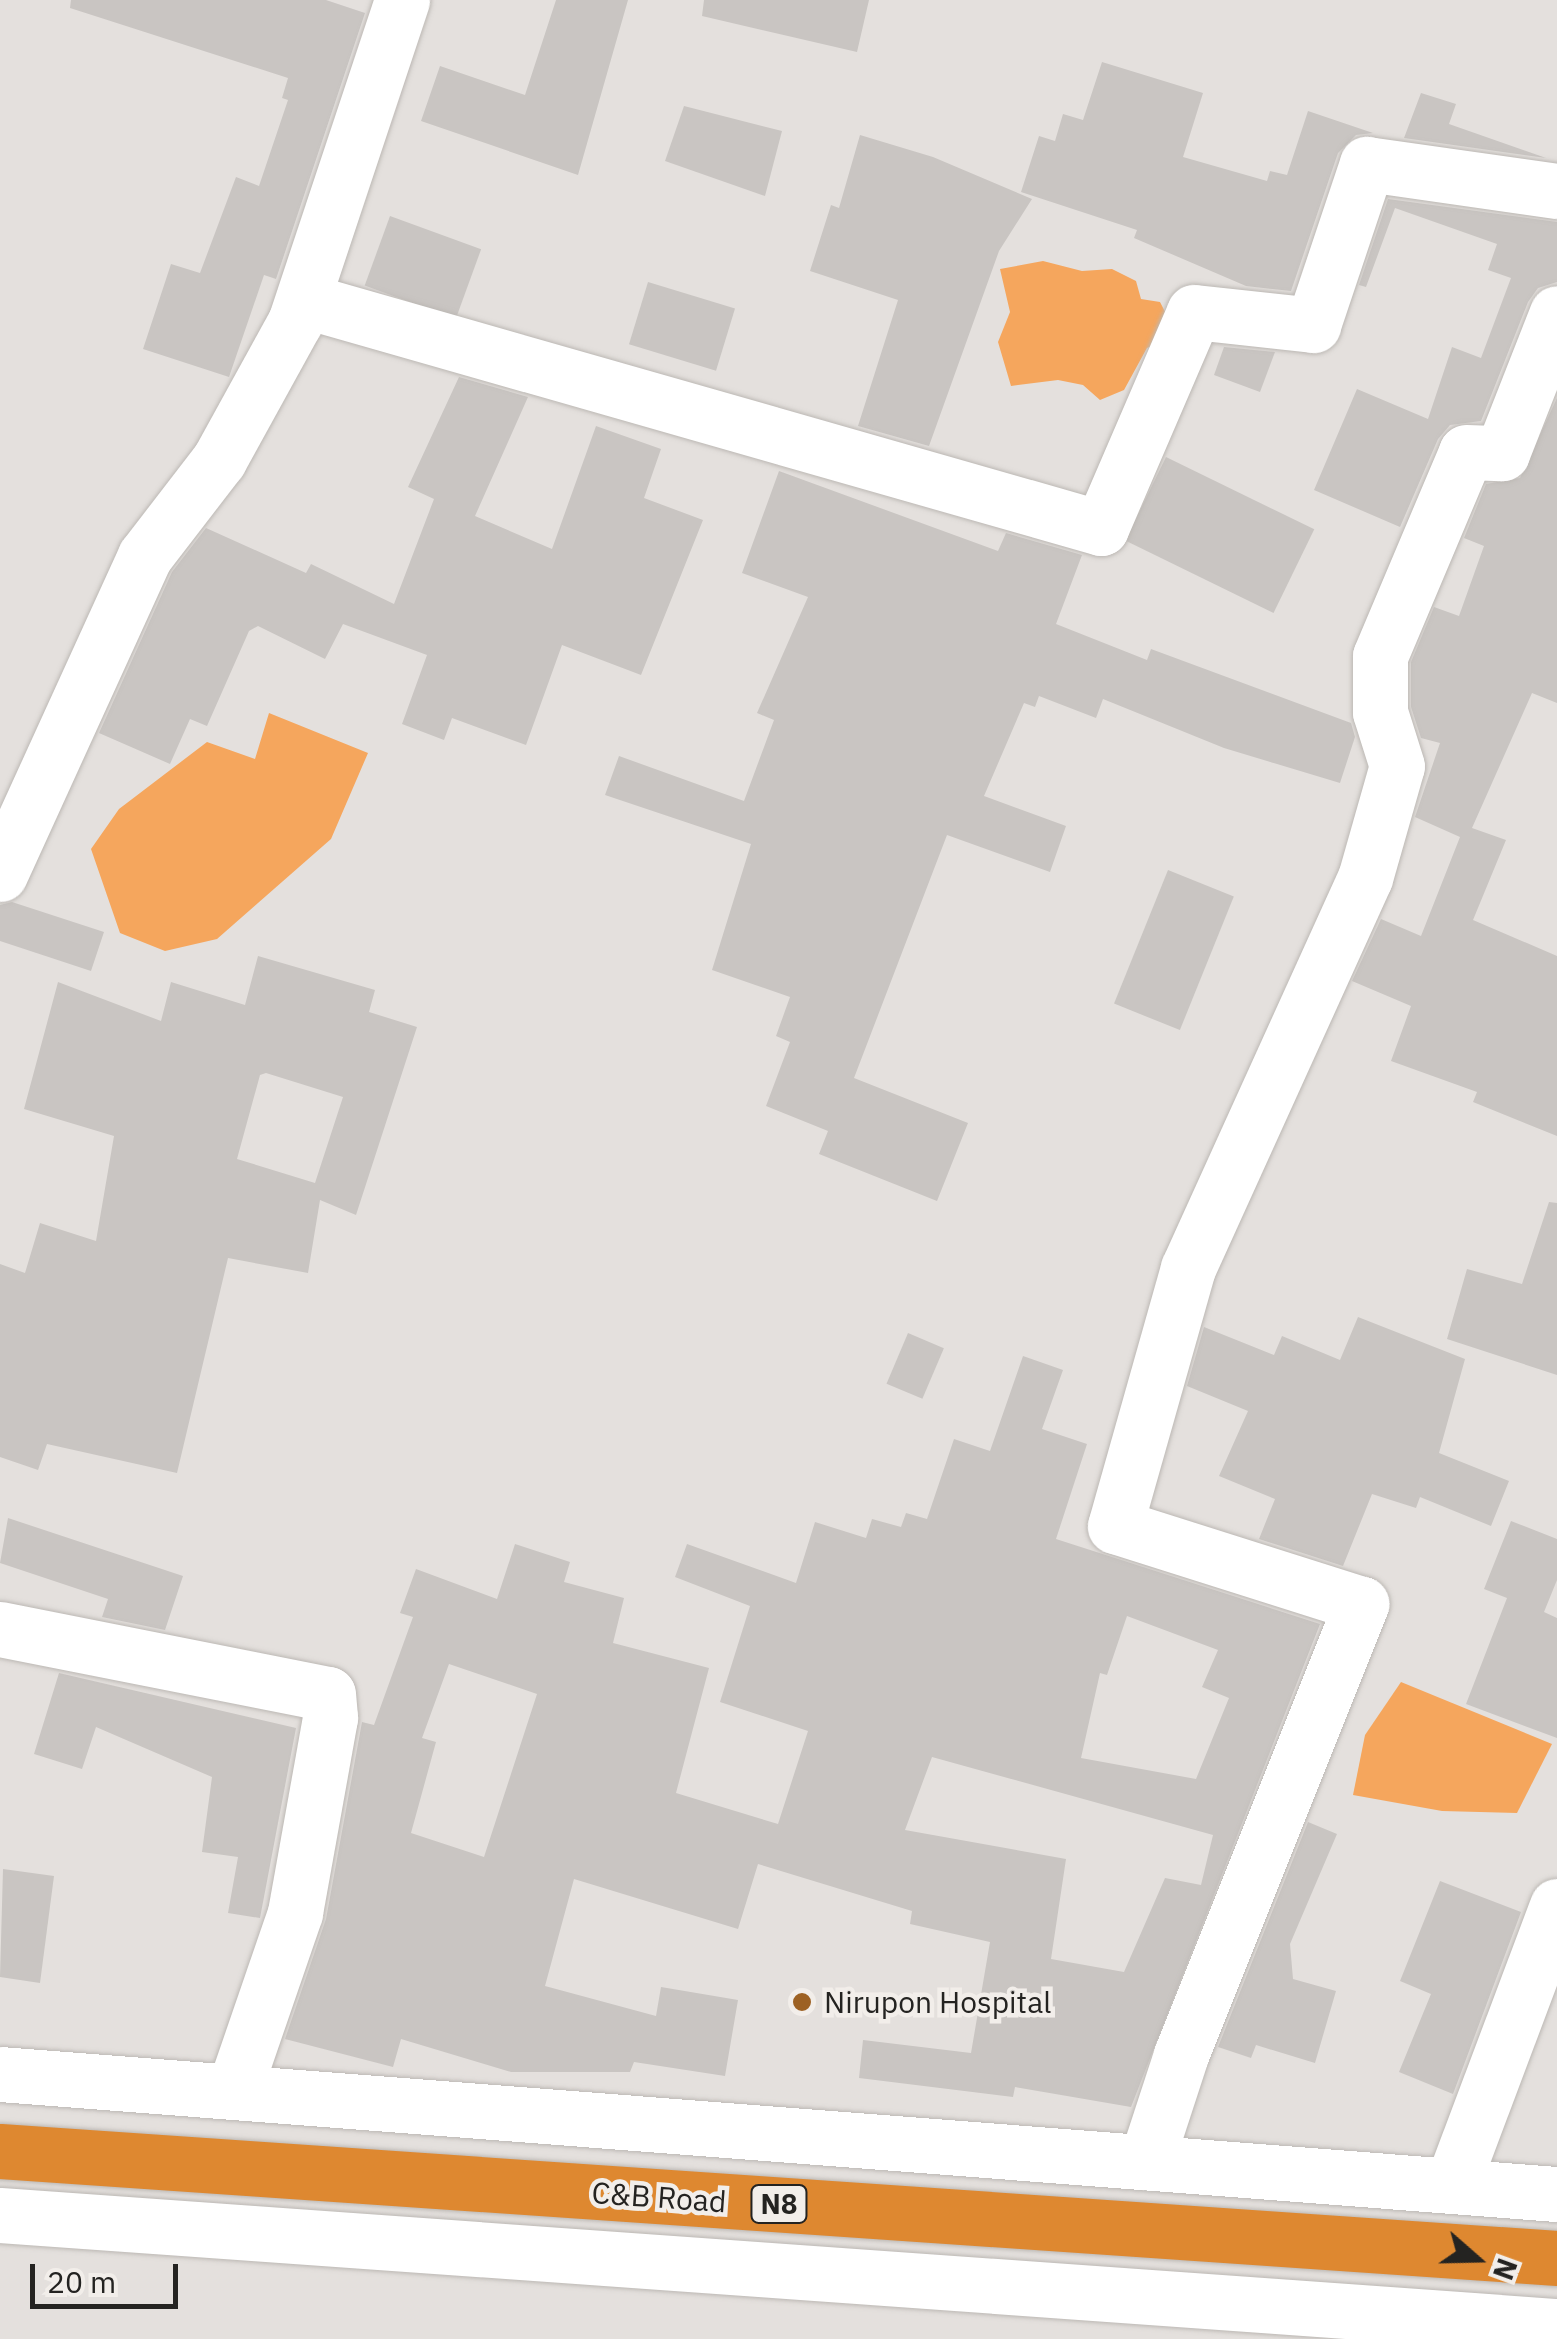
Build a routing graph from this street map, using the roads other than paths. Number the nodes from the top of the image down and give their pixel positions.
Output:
1 (402, 0) edge
2 (1557, 191) edge
3 (303, 300) junction
4 (1557, 313) edge
5 (0, 874) edge
6 (0, 1629) edge
7 (1557, 1906) edge
8 (0, 2074) edge
9 (234, 2090) junction
10 (0, 2152) edge
11 (1146, 2162) junction
12 (1452, 2185) junction
13 (1557, 2194) edge
14 (0, 2215) edge
15 (1557, 2258) edge
16 (1557, 2326) edge

1 - 3 street
2 - 3 street
3 - 5 street
4 - 11 street
6 - 9 street
7 - 12 street
8 - 9 street
9 - 11 street
10 - 15 highway, C&B Road / N8
11 - 12 street
12 - 13 street
14 - 16 street

